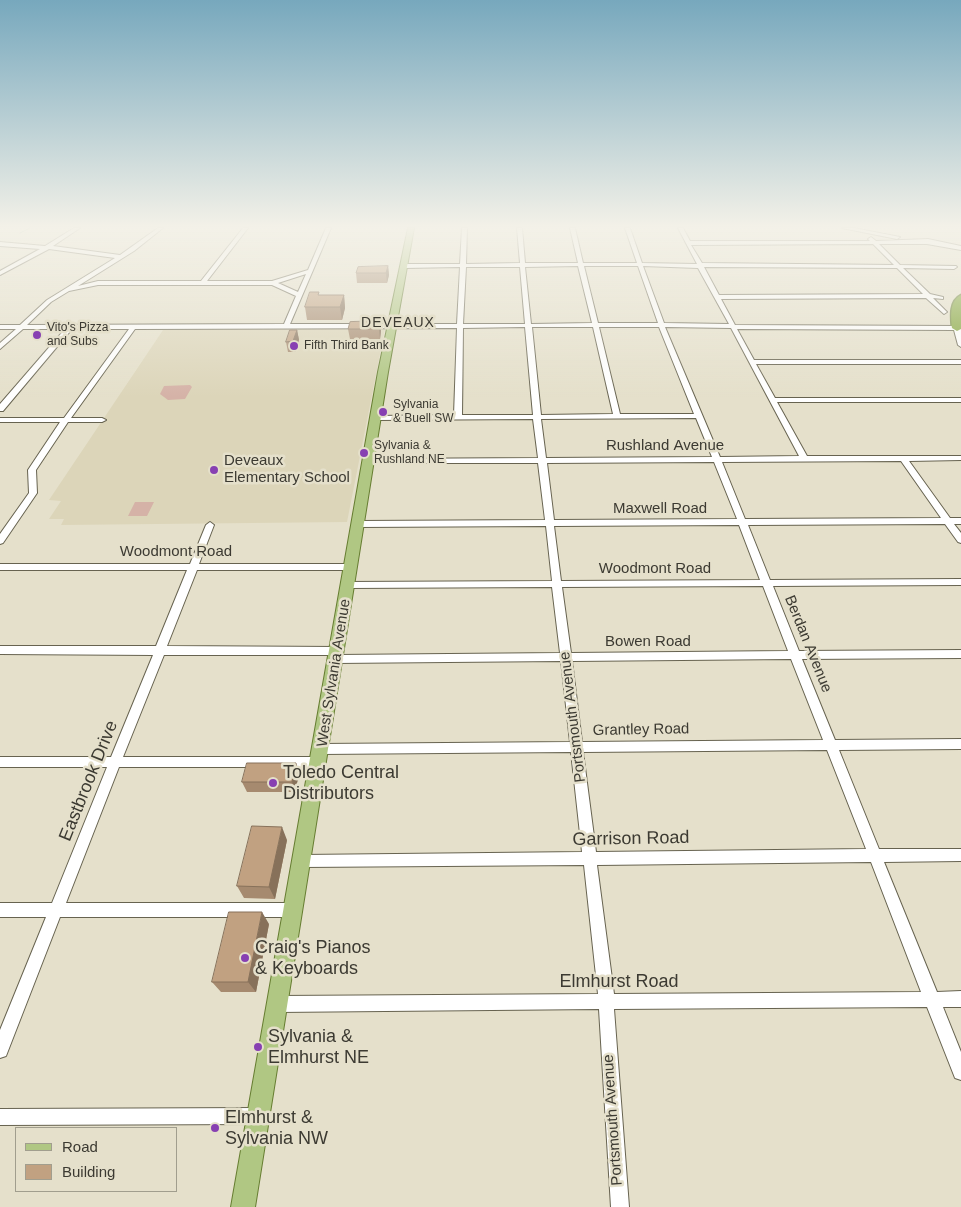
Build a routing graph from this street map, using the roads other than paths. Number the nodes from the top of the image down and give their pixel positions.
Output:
1 (75, 284) edge
2 (92, 284) edge
3 (275, 284) edge
4 (304, 284) edge
5 (401, 284) edge
6 (462, 284) edge
7 (524, 284) edge
8 (585, 284) edge
9 (648, 284) edge
10 (711, 284) edge
11 (916, 284) edge
12 (66, 290) junction
13 (299, 295) junction
14 (719, 298) junction
15 (929, 298) junction
16 (961, 298) edge
17 (944, 312) dead end
18 (527, 325) junction
19 (594, 325) junction
20 (663, 325) junction
21 (286, 326) junction
22 (393, 326) junction
23 (460, 326) junction
24 (0, 327) edge
25 (20, 327) junction
26 (70, 327) junction
27 (133, 327) junction
28 (733, 327) junction
29 (959, 328) edge
30 (961, 346) edge
31 (0, 347) edge
32 (753, 362) junction
33 (961, 362) edge
34 (961, 400) edge
35 (774, 402) junction
36 (961, 405) edge
37 (0, 409) edge
38 (617, 416) junction
39 (699, 416) junction
40 (458, 417) junction
41 (537, 417) junction
42 (376, 418) junction
43 (0, 420) edge
44 (65, 420) junction
45 (102, 420) dead end
46 (903, 458) junction
47 (961, 458) edge
48 (717, 459) junction
49 (804, 459) junction
50 (542, 460) junction
51 (369, 461) junction
52 (948, 521) junction
53 (961, 521) edge
54 (742, 522) junction
55 (550, 523) junction
56 (358, 524) junction
57 (210, 525) dead end
58 (961, 540) edge
59 (0, 541) edge
60 (0, 567) edge
61 (194, 567) junction
62 (351, 567) junction
63 (961, 582) edge
64 (766, 583) junction
65 (558, 584) junction
66 (348, 586) junction
67 (0, 650) edge
68 (160, 650) junction
69 (961, 654) edge
70 (337, 655) junction
71 (794, 656) junction
72 (565, 657) junction
73 (961, 744) edge
74 (832, 745) junction
75 (576, 747) junction
76 (320, 755) junction
77 (0, 762) edge
78 (116, 762) junction
79 (961, 855) edge
80 (875, 856) junction
81 (590, 858) junction
82 (302, 861) junction
83 (0, 910) edge
84 (56, 910) junction
85 (294, 910) junction
86 (932, 999) junction
87 (961, 999) edge
88 (607, 1003) junction
89 (278, 1004) junction
90 (0, 1050) edge
91 (961, 1072) edge
92 (259, 1116) junction
93 (0, 1117) edge
94 (244, 1207) edge
95 (620, 1207) edge

1 - 12 street
2 - 12 street
3 - 13 street
4 - 13 street
5 - 22 main road, West Sylvania Avenue
6 - 23 street
7 - 18 street, Portsmouth Avenue
8 - 19 street
9 - 20 street, Berdan Avenue
10 - 14 street
11 - 15 street
12 - 25 street
13 - 21 street
14 - 15 street
14 - 28 street
15 - 17 street
16 - 29 highway
18 - 19 street
18 - 23 street
18 - 41 street, Portsmouth Avenue
19 - 20 street
19 - 38 street
20 - 28 street
20 - 39 street, Berdan Avenue
21 - 22 street
21 - 27 street
22 - 23 street
22 - 42 main road, West Sylvania Avenue
23 - 40 street
24 - 25 street
25 - 26 street
25 - 31 street
26 - 27 street
26 - 37 street
27 - 44 street
28 - 29 street
28 - 32 street
29 - 30 street
32 - 33 street
32 - 35 street
34 - 35 street
35 - 36 street
35 - 49 street
38 - 39 street
38 - 41 street
39 - 48 street, Berdan Avenue
40 - 41 street
40 - 42 street
41 - 50 street, Portsmouth Avenue
42 - 51 main road, West Sylvania Avenue
43 - 44 street
44 - 45 street
44 - 59 street
46 - 47 street, Rushland Avenue
46 - 49 street, Rushland Avenue
46 - 52 street
48 - 49 street, Rushland Avenue
48 - 50 street, Rushland Avenue
48 - 54 street, Berdan Avenue
50 - 51 street, Rushland Avenue
50 - 55 street, Portsmouth Avenue
51 - 56 main road, West Sylvania Avenue
52 - 53 street, Maxwell Road
52 - 54 street, Maxwell Road
52 - 58 street
54 - 55 street, Maxwell Road
54 - 64 street, Berdan Avenue
55 - 56 street, Maxwell Road
55 - 65 street, Portsmouth Avenue
56 - 62 main road, West Sylvania Avenue
57 - 61 street, Eastbrook Drive
60 - 61 street, Woodmont Road
61 - 62 street, Woodmont Road
61 - 68 street, Eastbrook Drive
62 - 66 main road, West Sylvania Avenue
63 - 64 street, Woodmont Road
64 - 65 street, Woodmont Road
64 - 71 street, Berdan Avenue
65 - 66 street, Woodmont Road
65 - 72 street, Portsmouth Avenue
66 - 70 main road, West Sylvania Avenue
67 - 68 street, Bowen Road
68 - 70 street, Bowen Road
68 - 78 street, Eastbrook Drive
69 - 71 street, Bowen Road
70 - 72 street, Bowen Road
70 - 76 main road, West Sylvania Avenue
71 - 72 street, Bowen Road
71 - 74 street, Berdan Avenue
72 - 75 street, Portsmouth Avenue
73 - 74 street, Grantley Road
74 - 75 street, Grantley Road
74 - 80 street, Berdan Avenue
75 - 76 street, Grantley Road
75 - 81 street, Portsmouth Avenue
76 - 78 street, Grantley Road
76 - 82 main road, West Sylvania Avenue
77 - 78 street, Grantley Road
78 - 84 street, Eastbrook Drive
79 - 80 street, Garrison Road
80 - 81 street, Garrison Road
80 - 86 street, Berdan Avenue
81 - 82 street, Garrison Road
81 - 88 street, Portsmouth Avenue
82 - 85 main road, West Sylvania Avenue
83 - 84 street
84 - 85 street
84 - 90 street, Eastbrook Drive
85 - 89 main road, West Sylvania Avenue
86 - 87 street, Elmhurst Road
86 - 88 street, Elmhurst Road
86 - 91 street, Berdan Avenue
88 - 89 street, Elmhurst Road
88 - 95 street, Portsmouth Avenue
89 - 92 main road, West Sylvania Avenue
92 - 93 street
92 - 94 main road, West Sylvania Avenue

